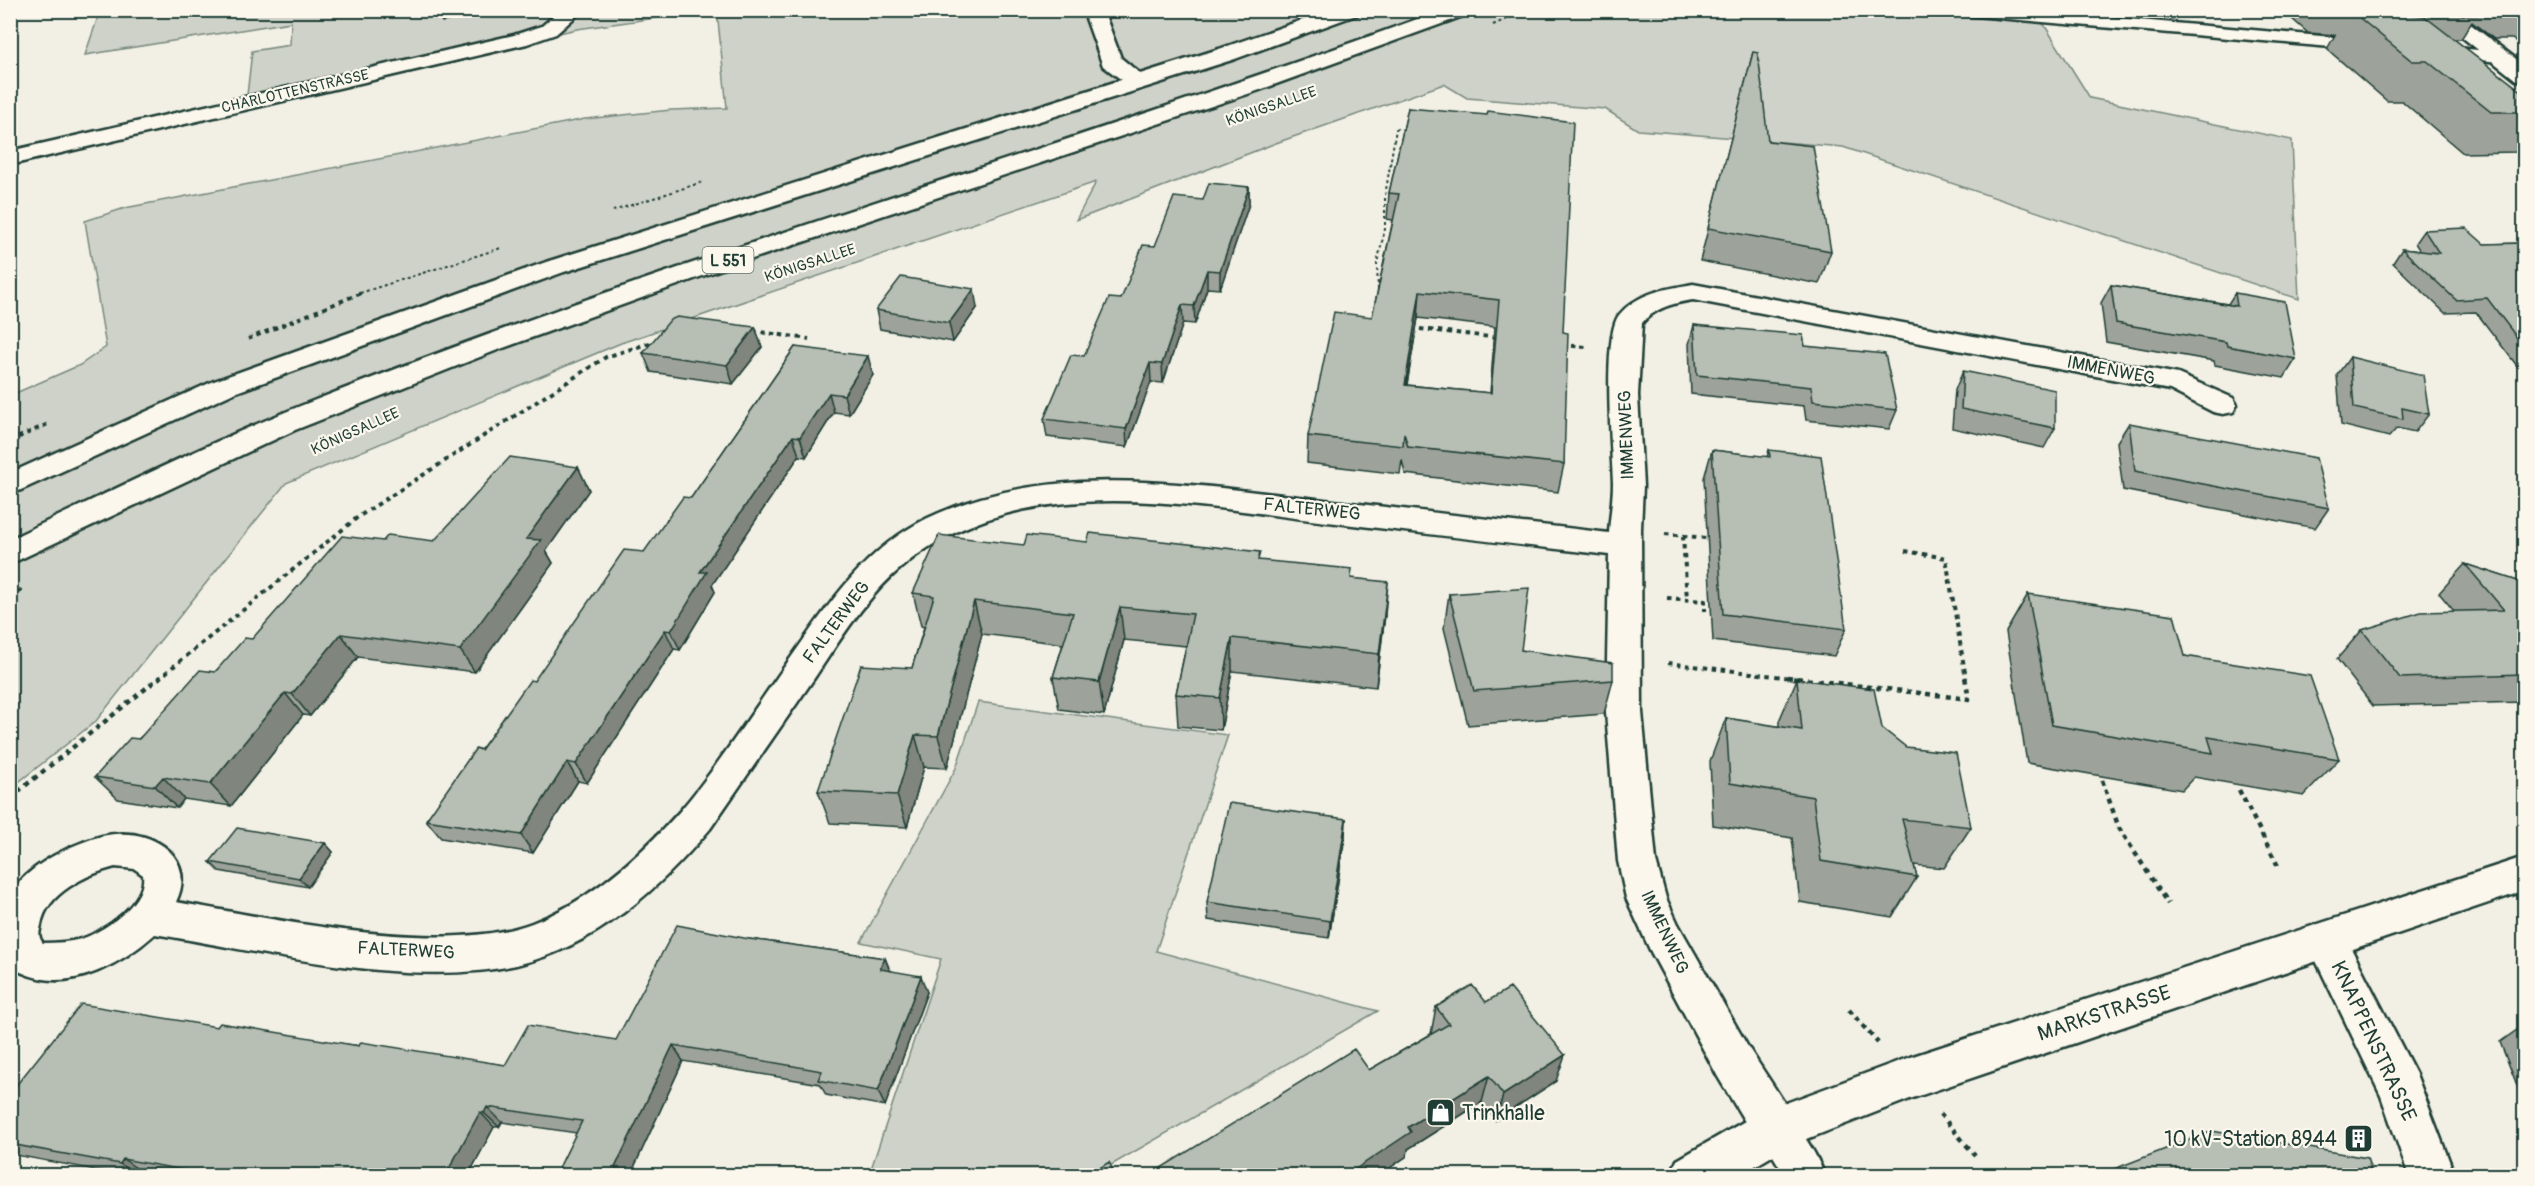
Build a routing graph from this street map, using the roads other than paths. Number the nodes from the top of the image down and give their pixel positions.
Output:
1 (573, 10) edge
2 (1093, 10) edge
3 (1352, 10) edge
4 (1462, 10) edge
5 (1963, 10) edge
6 (2438, 10) edge
7 (2386, 47) edge
8 (2420, 50) edge
9 (2499, 57) junction
10 (2524, 75) edge
11 (1138, 81) junction
12 (10, 158) edge
13 (2223, 405) dead end
14 (10, 485) edge
15 (1624, 546) junction
16 (10, 553) edge
17 (2524, 874) edge
18 (148, 915) dead end
19 (2326, 940) junction
20 (1775, 1129) junction
21 (1693, 1176) edge
22 (1807, 1176) edge
23 (2432, 1176) edge

1 - 12 street, CHARLOTTENSTRASSE
2 - 11 street
3 - 11 street, L 551
4 - 16 street, KÖNIGSALLEE / L 551
5 - 7 lane
6 - 9 street
8 - 9 lane
9 - 10 street
11 - 14 street, L 551
13 - 15 street, IMMENWEG
15 - 18 street, FALTERWEG
15 - 20 street, IMMENWEG
17 - 19 street, MARKSTRASSE
19 - 20 street, MARKSTRASSE
19 - 23 street, KNAPPENSTRASSE
20 - 21 street, MARKSTRASSE
20 - 22 lane

